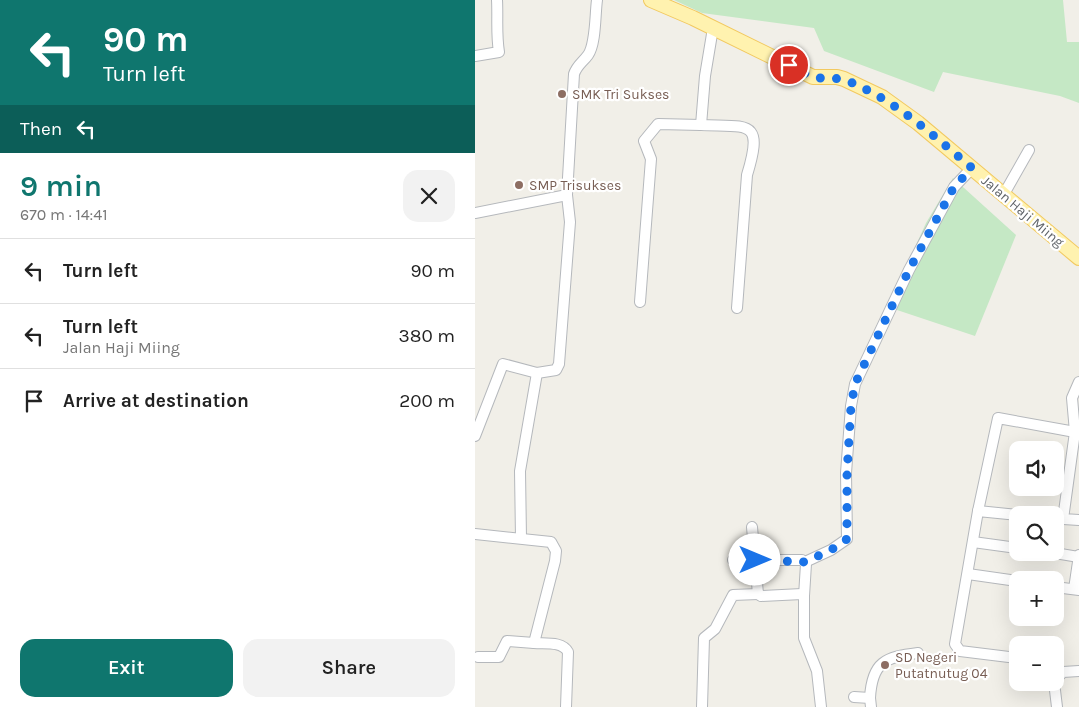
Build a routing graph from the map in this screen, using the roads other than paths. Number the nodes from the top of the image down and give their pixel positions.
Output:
1 (497, 0) edge
2 (597, 0) edge
3 (651, 0) edge
4 (713, 28) junction
5 (475, 56) edge
6 (701, 125) junction
7 (1029, 150) dead end
8 (972, 168) junction
9 (1005, 194) junction
10 (567, 195) junction
11 (475, 213) edge
12 (1079, 258) edge
13 (640, 302) dead end
14 (737, 308) dead end
15 (537, 373) junction
16 (1079, 382) edge
17 (1075, 432) junction
18 (475, 436) edge
19 (1061, 506) edge
20 (978, 511) junction
21 (1009, 514) edge
22 (1064, 519) edge
23 (1079, 520) edge
24 (752, 527) dead end
25 (475, 534) edge
26 (521, 538) junction
27 (973, 542) junction
28 (1009, 547) edge
29 (1064, 554) edge
30 (1079, 556) edge
31 (733, 560) dead end
32 (755, 560) junction
33 (805, 562) junction
34 (968, 574) junction
35 (1009, 580) edge
36 (1064, 588) edge
37 (1077, 590) edge
38 (758, 594) junction
39 (804, 596) junction
40 (534, 643) junction
41 (918, 653) dead end
42 (478, 657) dead end
43 (1009, 657) edge
44 (1079, 671) edge
45 (1064, 672) edge
46 (1055, 691) edge
47 (854, 697) dead end
48 (871, 703) edge
49 (566, 707) edge
50 (702, 707) edge
51 (821, 707) edge
52 (1057, 707) edge

1 - 5 street
2 - 10 street
3 - 4 main road, Jalan Haji Miing
4 - 6 street
4 - 8 main road, Jalan Haji Miing
6 - 13 street
6 - 14 street
7 - 9 street
8 - 9 main road, Jalan Haji Miing
8 - 33 street
9 - 12 main road, Jalan Haji Miing
10 - 11 street
10 - 15 street
15 - 18 street
15 - 26 street
16 - 17 street
17 - 19 street
17 - 20 street
20 - 21 street
20 - 27 street
22 - 23 street
24 - 32 street
25 - 26 street
26 - 40 street
27 - 28 street
27 - 34 street
29 - 30 street
30 - 37 street
31 - 32 street
32 - 33 street
32 - 38 street
33 - 39 street
34 - 35 street
34 - 43 street
36 - 37 street
38 - 39 street
38 - 50 street
39 - 51 street
40 - 42 street
40 - 49 street
41 - 48 street
44 - 45 street
46 - 52 street
47 - 48 street

